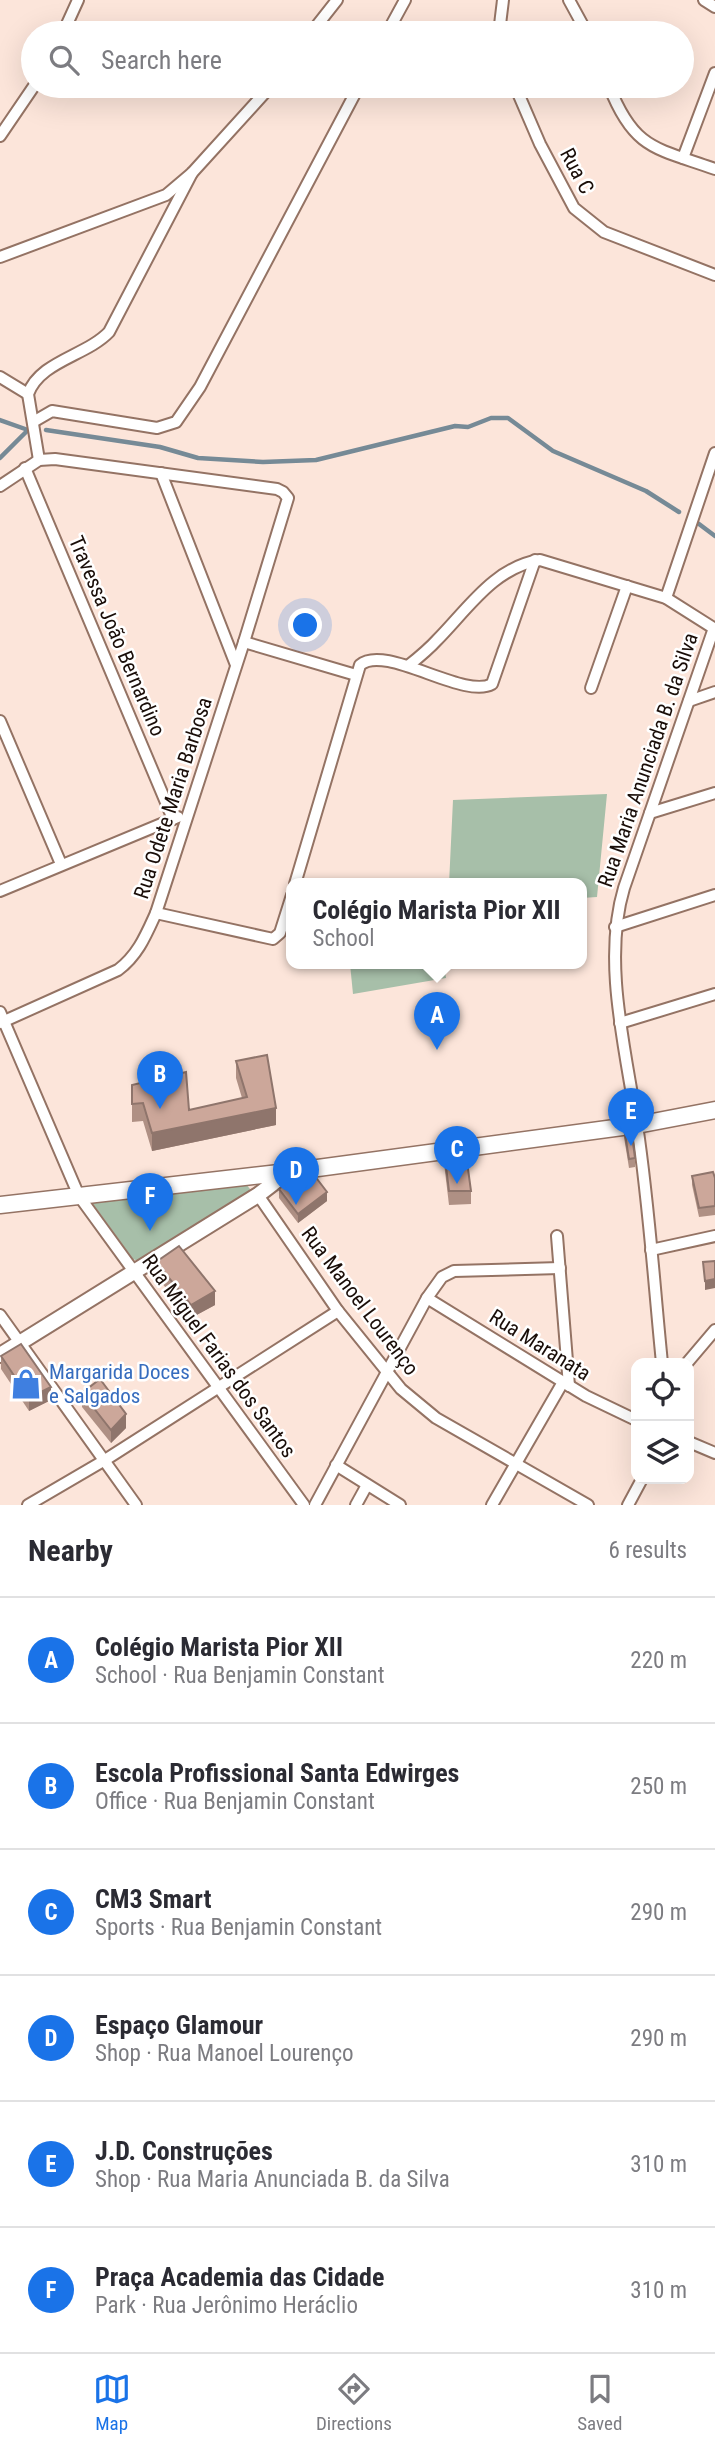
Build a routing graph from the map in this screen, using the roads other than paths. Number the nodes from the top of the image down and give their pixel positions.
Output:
1 (78, 0) edge
2 (337, 0) edge
3 (405, 0) edge
4 (503, 0) edge
5 (569, 0) edge
6 (704, 0) edge
7 (715, 8) edge
8 (68, 21) edge
9 (320, 21) edge
10 (394, 21) edge
11 (500, 21) edge
12 (580, 21) edge
13 (715, 73) edge
14 (26, 98) edge
15 (260, 98) edge
16 (353, 98) edge
17 (520, 98) edge
18 (614, 98) edge
19 (0, 136) edge
20 (683, 158) junction
21 (715, 169) edge
22 (192, 173) junction
23 (1, 254) edge
24 (715, 275) edge
25 (0, 377) edge
26 (28, 394) junction
27 (33, 422) junction
28 (715, 453) edge
29 (39, 460) junction
30 (25, 468) junction
31 (160, 473) junction
32 (0, 486) edge
33 (535, 560) junction
34 (626, 586) junction
35 (666, 598) junction
36 (714, 629) edge
37 (244, 642) junction
38 (236, 665) junction
39 (408, 666) junction
40 (356, 675) junction
41 (591, 688) dead end
42 (715, 692) edge
43 (689, 701) junction
44 (0, 721) edge
45 (715, 793) edge
46 (187, 813) junction
47 (650, 813) junction
48 (173, 819) junction
49 (61, 864) junction
50 (297, 878) edge
51 (0, 891) edge
52 (715, 895) edge
53 (156, 913) junction
54 (286, 914) edge
55 (615, 927) junction
56 (715, 994) edge
57 (1, 1019) edge
58 (621, 1023) junction
59 (715, 1110) edge
60 (637, 1125) junction
61 (288, 1172) junction
62 (258, 1195) junction
63 (79, 1196) junction
64 (0, 1205) edge
65 (557, 1236) dead end
66 (715, 1236) edge
67 (651, 1250) junction
68 (560, 1268) junction
69 (132, 1272) junction
70 (427, 1298) junction
71 (338, 1311) junction
72 (0, 1315) edge
73 (715, 1330) edge
74 (20, 1343) junction
75 (0, 1355) edge
76 (662, 1358) edge
77 (691, 1358) edge
78 (387, 1372) junction
79 (566, 1384) junction
80 (218, 1387) junction
81 (631, 1417) edge
82 (694, 1444) edge
83 (715, 1453) edge
84 (105, 1460) junction
85 (515, 1464) junction
86 (336, 1465) junction
87 (639, 1484) edge
88 (367, 1485) junction
89 (28, 1505) edge
90 (136, 1505) edge
91 (304, 1505) edge
92 (315, 1505) edge
93 (356, 1505) edge
94 (400, 1505) edge
95 (492, 1505) edge
96 (588, 1505) edge
97 (628, 1505) edge

1 - 8 street
2 - 9 street
3 - 10 street
4 - 11 street
5 - 12 street
6 - 7 street
13 - 20 street
14 - 19 street
15 - 22 street
16 - 27 street
17 - 24 street, Rua C
18 - 20 street
20 - 21 street
22 - 23 street
22 - 26 street
25 - 26 street
26 - 27 street
27 - 29 street
28 - 35 street
29 - 30 street
29 - 31 street
30 - 32 street
30 - 48 street, Travessa João Bernardino
31 - 37 street, Rua Odete Maria Barbosa
31 - 38 street
33 - 34 street
33 - 39 street
33 - 39 street
34 - 35 street
34 - 41 street
35 - 36 street
36 - 43 street, Rua Maria Anunciada B. da Silva
37 - 38 street, Rua Odete Maria Barbosa
37 - 40 street
38 - 46 street, Rua Odete Maria Barbosa
39 - 40 street
40 - 50 street
42 - 43 street
43 - 47 street, Rua Maria Anunciada B. da Silva
44 - 49 street
45 - 47 street
46 - 48 street
46 - 53 street, Rua Odete Maria Barbosa
47 - 55 street, Rua Maria Anunciada B. da Silva
48 - 49 street
49 - 51 street
52 - 55 street
53 - 54 street
53 - 57 street, Rua Odete Maria Barbosa
55 - 58 street, Rua Maria Anunciada B. da Silva
56 - 58 street
57 - 63 street, Rua Miguel Farias dos Santos
58 - 60 street, Rua Maria Anunciada B. da Silva
59 - 60 main road
60 - 61 main road
60 - 67 street, Rua Maria Anunciada B. da Silva
61 - 62 street
61 - 63 main road
62 - 69 street
62 - 71 street, Rua Manoel Lourenço
63 - 64 main road
63 - 69 street, Rua Miguel Farias dos Santos
65 - 68 street
66 - 67 street
67 - 76 street, Rua Maria Anunciada B. da Silva
68 - 70 street
68 - 79 street
69 - 74 street
69 - 80 street, Rua Miguel Farias dos Santos
70 - 78 street
70 - 79 street, Rua Maranata
71 - 78 street, Rua Manoel Lourenço
71 - 80 street
72 - 74 street
73 - 77 street
74 - 75 street
74 - 84 street
78 - 85 street, Rua Manoel Lourenço
78 - 86 street
79 - 81 street, Rua Maranata
79 - 85 street
80 - 84 street
80 - 91 street, Rua Miguel Farias dos Santos
82 - 83 street
84 - 89 street
84 - 90 street
85 - 95 street
85 - 96 street, Rua Manoel Lourenço
86 - 88 street
86 - 92 street
87 - 97 street
88 - 93 street
88 - 94 street

